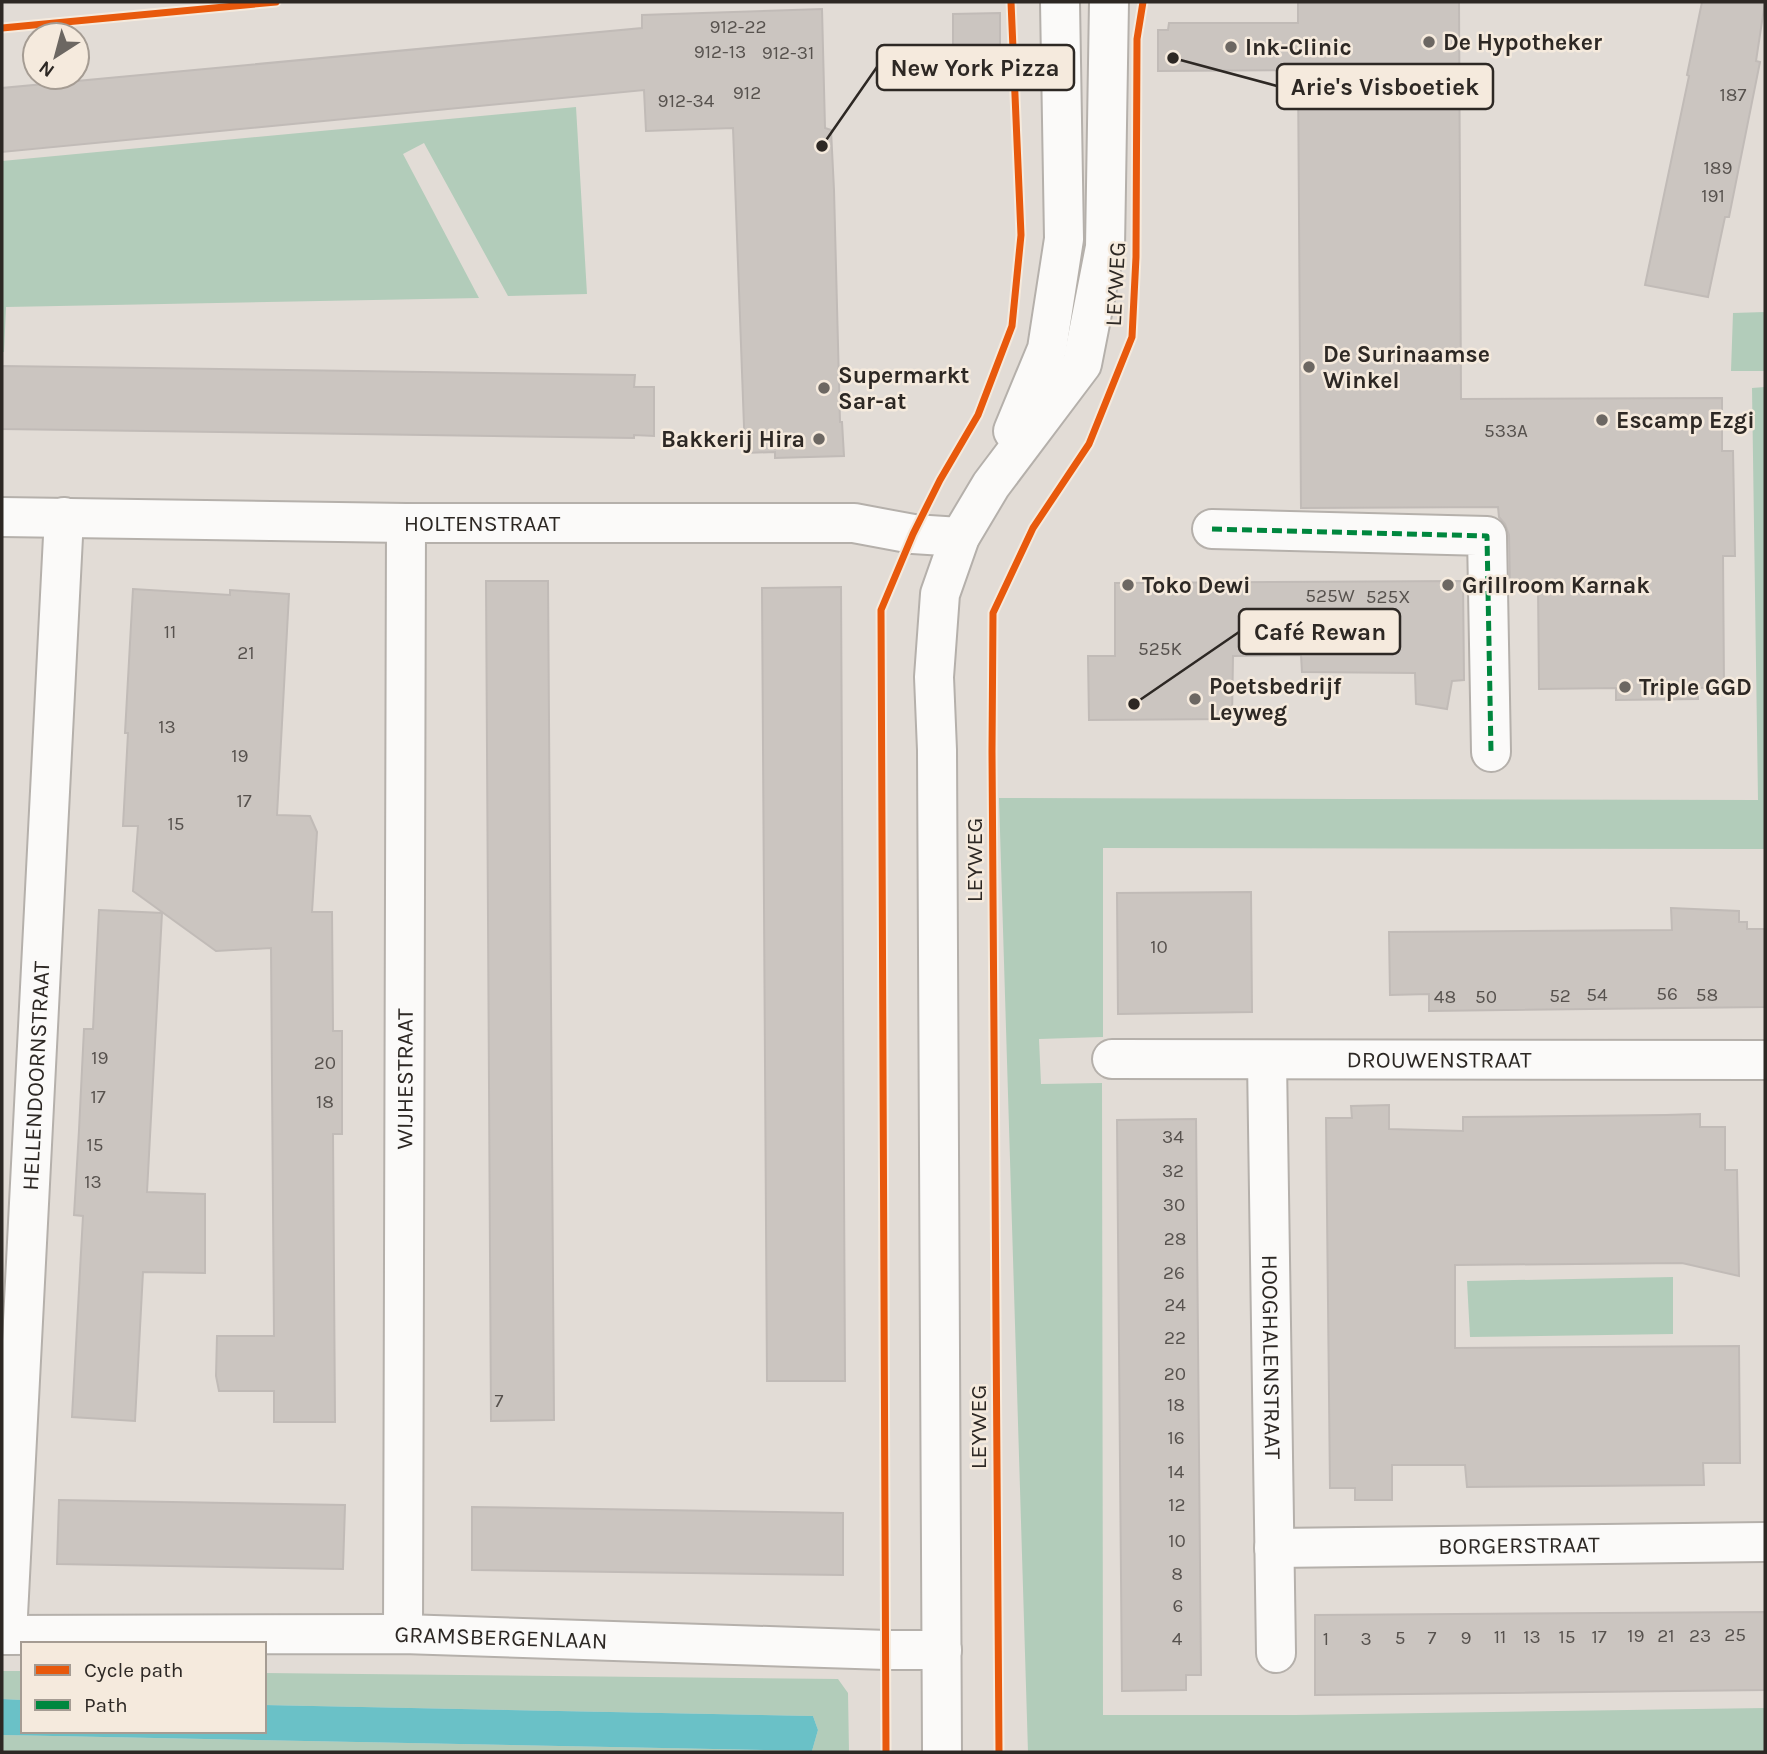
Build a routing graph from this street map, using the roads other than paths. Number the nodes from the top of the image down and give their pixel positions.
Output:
1 (1059, 2) edge
2 (1109, 2) edge
3 (991, 485) junction
4 (2, 517) edge
5 (64, 517) junction
6 (406, 523) junction
7 (1212, 529) dead end
8 (960, 537) junction
9 (1491, 752) dead end
10 (1112, 1059) dead end
11 (1765, 1060) edge
12 (1267, 1061) junction
13 (1765, 1542) edge
14 (1274, 1548) junction
15 (4, 1634) edge
16 (403, 1634) junction
17 (942, 1650) junction
18 (1276, 1653) dead end
19 (942, 1752) edge

1 - 3 street, LEYWEG
2 - 3 street, LEYWEG
3 - 8 street, LEYWEG
4 - 5 street, HOLTENSTRAAT
5 - 6 street, HOLTENSTRAAT
5 - 15 street, HELLENDOORNSTRAAT
6 - 8 street, HOLTENSTRAAT
6 - 16 street, WIJHESTRAAT
7 - 9 street
8 - 17 street, LEYWEG
10 - 12 street, DROUWENSTRAAT
11 - 12 street, DROUWENSTRAAT
12 - 14 street, HOOGHALENSTRAAT
13 - 14 street, BORGERSTRAAT
14 - 18 street, HOOGHALENSTRAAT
15 - 16 street, GRAMSBERGENLAAN
16 - 17 street, GRAMSBERGENLAAN
17 - 19 street, LEYWEG

